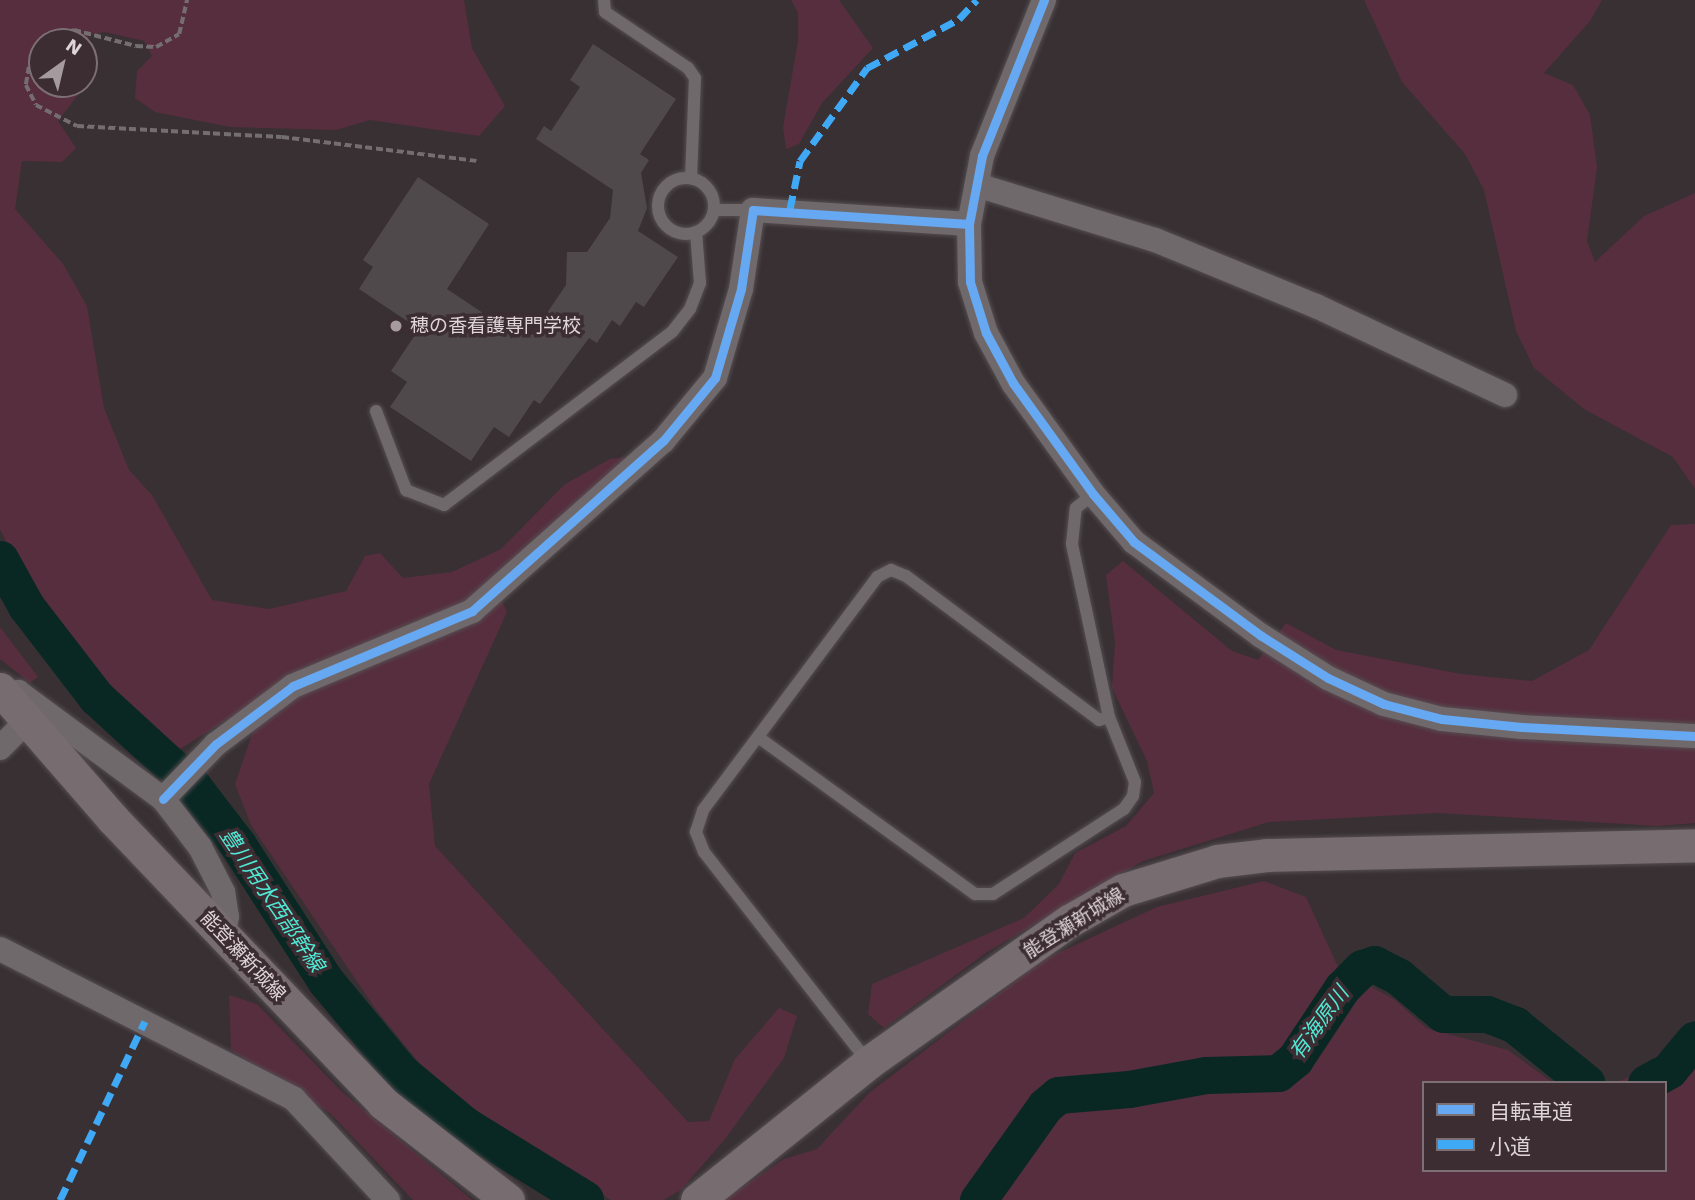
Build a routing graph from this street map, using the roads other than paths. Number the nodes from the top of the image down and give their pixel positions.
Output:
1 (604, 0) edge
2 (1044, 0) edge
3 (691, 178) junction
4 (976, 185) junction
5 (715, 210) junction
6 (753, 210) junction
7 (969, 224) junction
8 (696, 232) junction
9 (1505, 395) dead end
10 (376, 411) dead end
11 (1093, 495) junction
12 (10, 703) edge
13 (1109, 717) junction
14 (1695, 736) edge
15 (758, 737) junction
16 (0, 748) edge
17 (167, 795) junction
18 (1695, 845) edge
19 (223, 935) junction
20 (0, 949) edge
21 (869, 1062) junction
22 (388, 1200) edge
23 (508, 1200) edge
24 (697, 1200) edge

1 - 3 lane
2 - 4 street
3 - 5 lane
3 - 8 lane
4 - 7 street
4 - 9 street
5 - 6 lane
5 - 8 lane
6 - 7 street
6 - 17 street
7 - 11 street
8 - 10 lane
11 - 13 lane
11 - 14 street
12 - 16 street
12 - 17 street
12 - 19 main road, 能登瀬新城線
13 - 15 lane
13 - 15 lane
15 - 21 lane
17 - 19 street
18 - 21 main road, 能登瀬新城線
19 - 23 main road, 能登瀬新城線
20 - 22 street
21 - 24 main road, 能登瀬新城線

